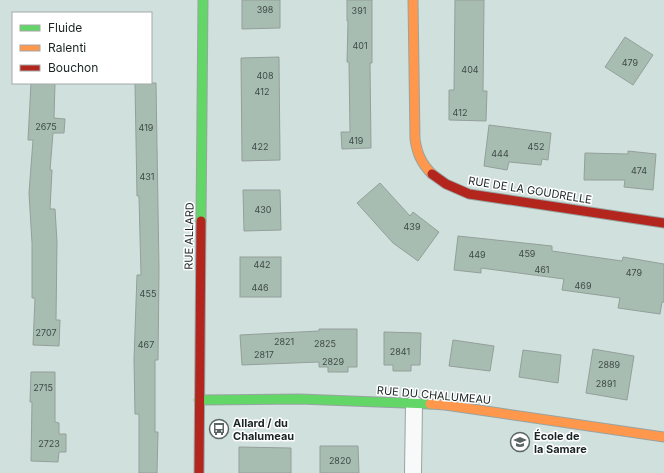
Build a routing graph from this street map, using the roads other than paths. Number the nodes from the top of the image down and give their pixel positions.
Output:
1 (203, 0) edge
2 (413, 0) edge
3 (664, 223) edge
4 (199, 400) junction
5 (414, 404) junction
6 (664, 437) edge
7 (199, 473) edge
8 (413, 473) edge

1 - 4 street, RUE ALLARD
2 - 3 street, RUE DE LA GOUDRELLE
4 - 5 street, RUE DU CHALUMEAU
4 - 7 street, RUE ALLARD
5 - 6 street, RUE DU CHALUMEAU
5 - 8 street

